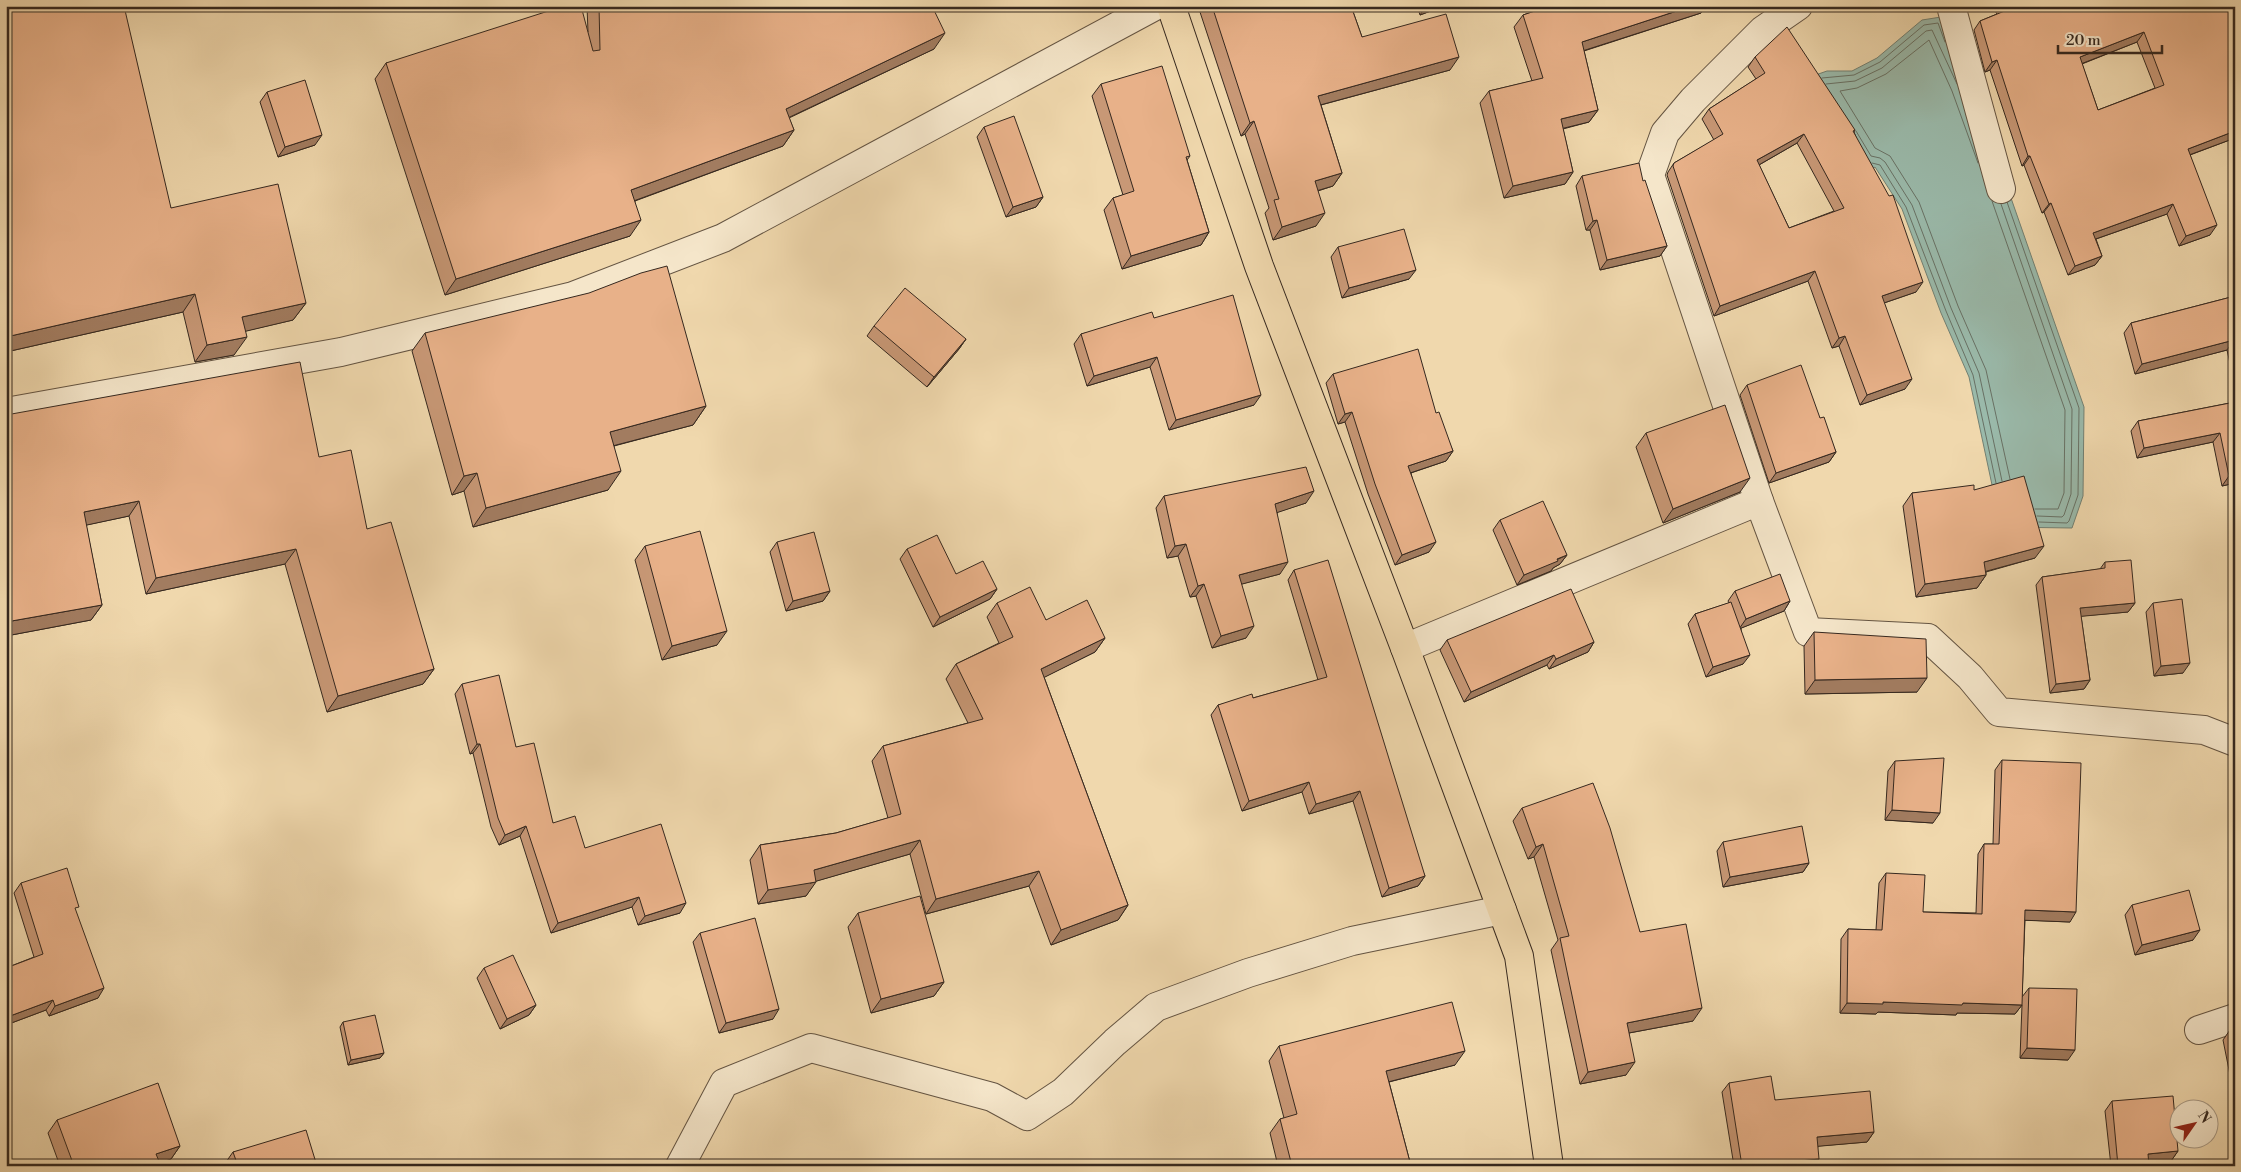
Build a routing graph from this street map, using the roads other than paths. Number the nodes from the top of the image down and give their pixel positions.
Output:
1 (1155, 6) edge
2 (1171, 6) edge
3 (1798, 6) edge
4 (1950, 6) edge
5 (2001, 189) dead end
6 (6, 412) edge
7 (1759, 501) junction
8 (1406, 648) junction
9 (2235, 742) edge
10 (1502, 910) junction
11 (2235, 1018) edge
12 (2199, 1030) dead end
13 (680, 1166) edge
14 (1549, 1166) edge

1 - 6 street
2 - 8 main road
3 - 7 street
4 - 5 street
7 - 8 street
7 - 9 street
8 - 10 main road
10 - 13 street
10 - 14 main road
11 - 12 street

